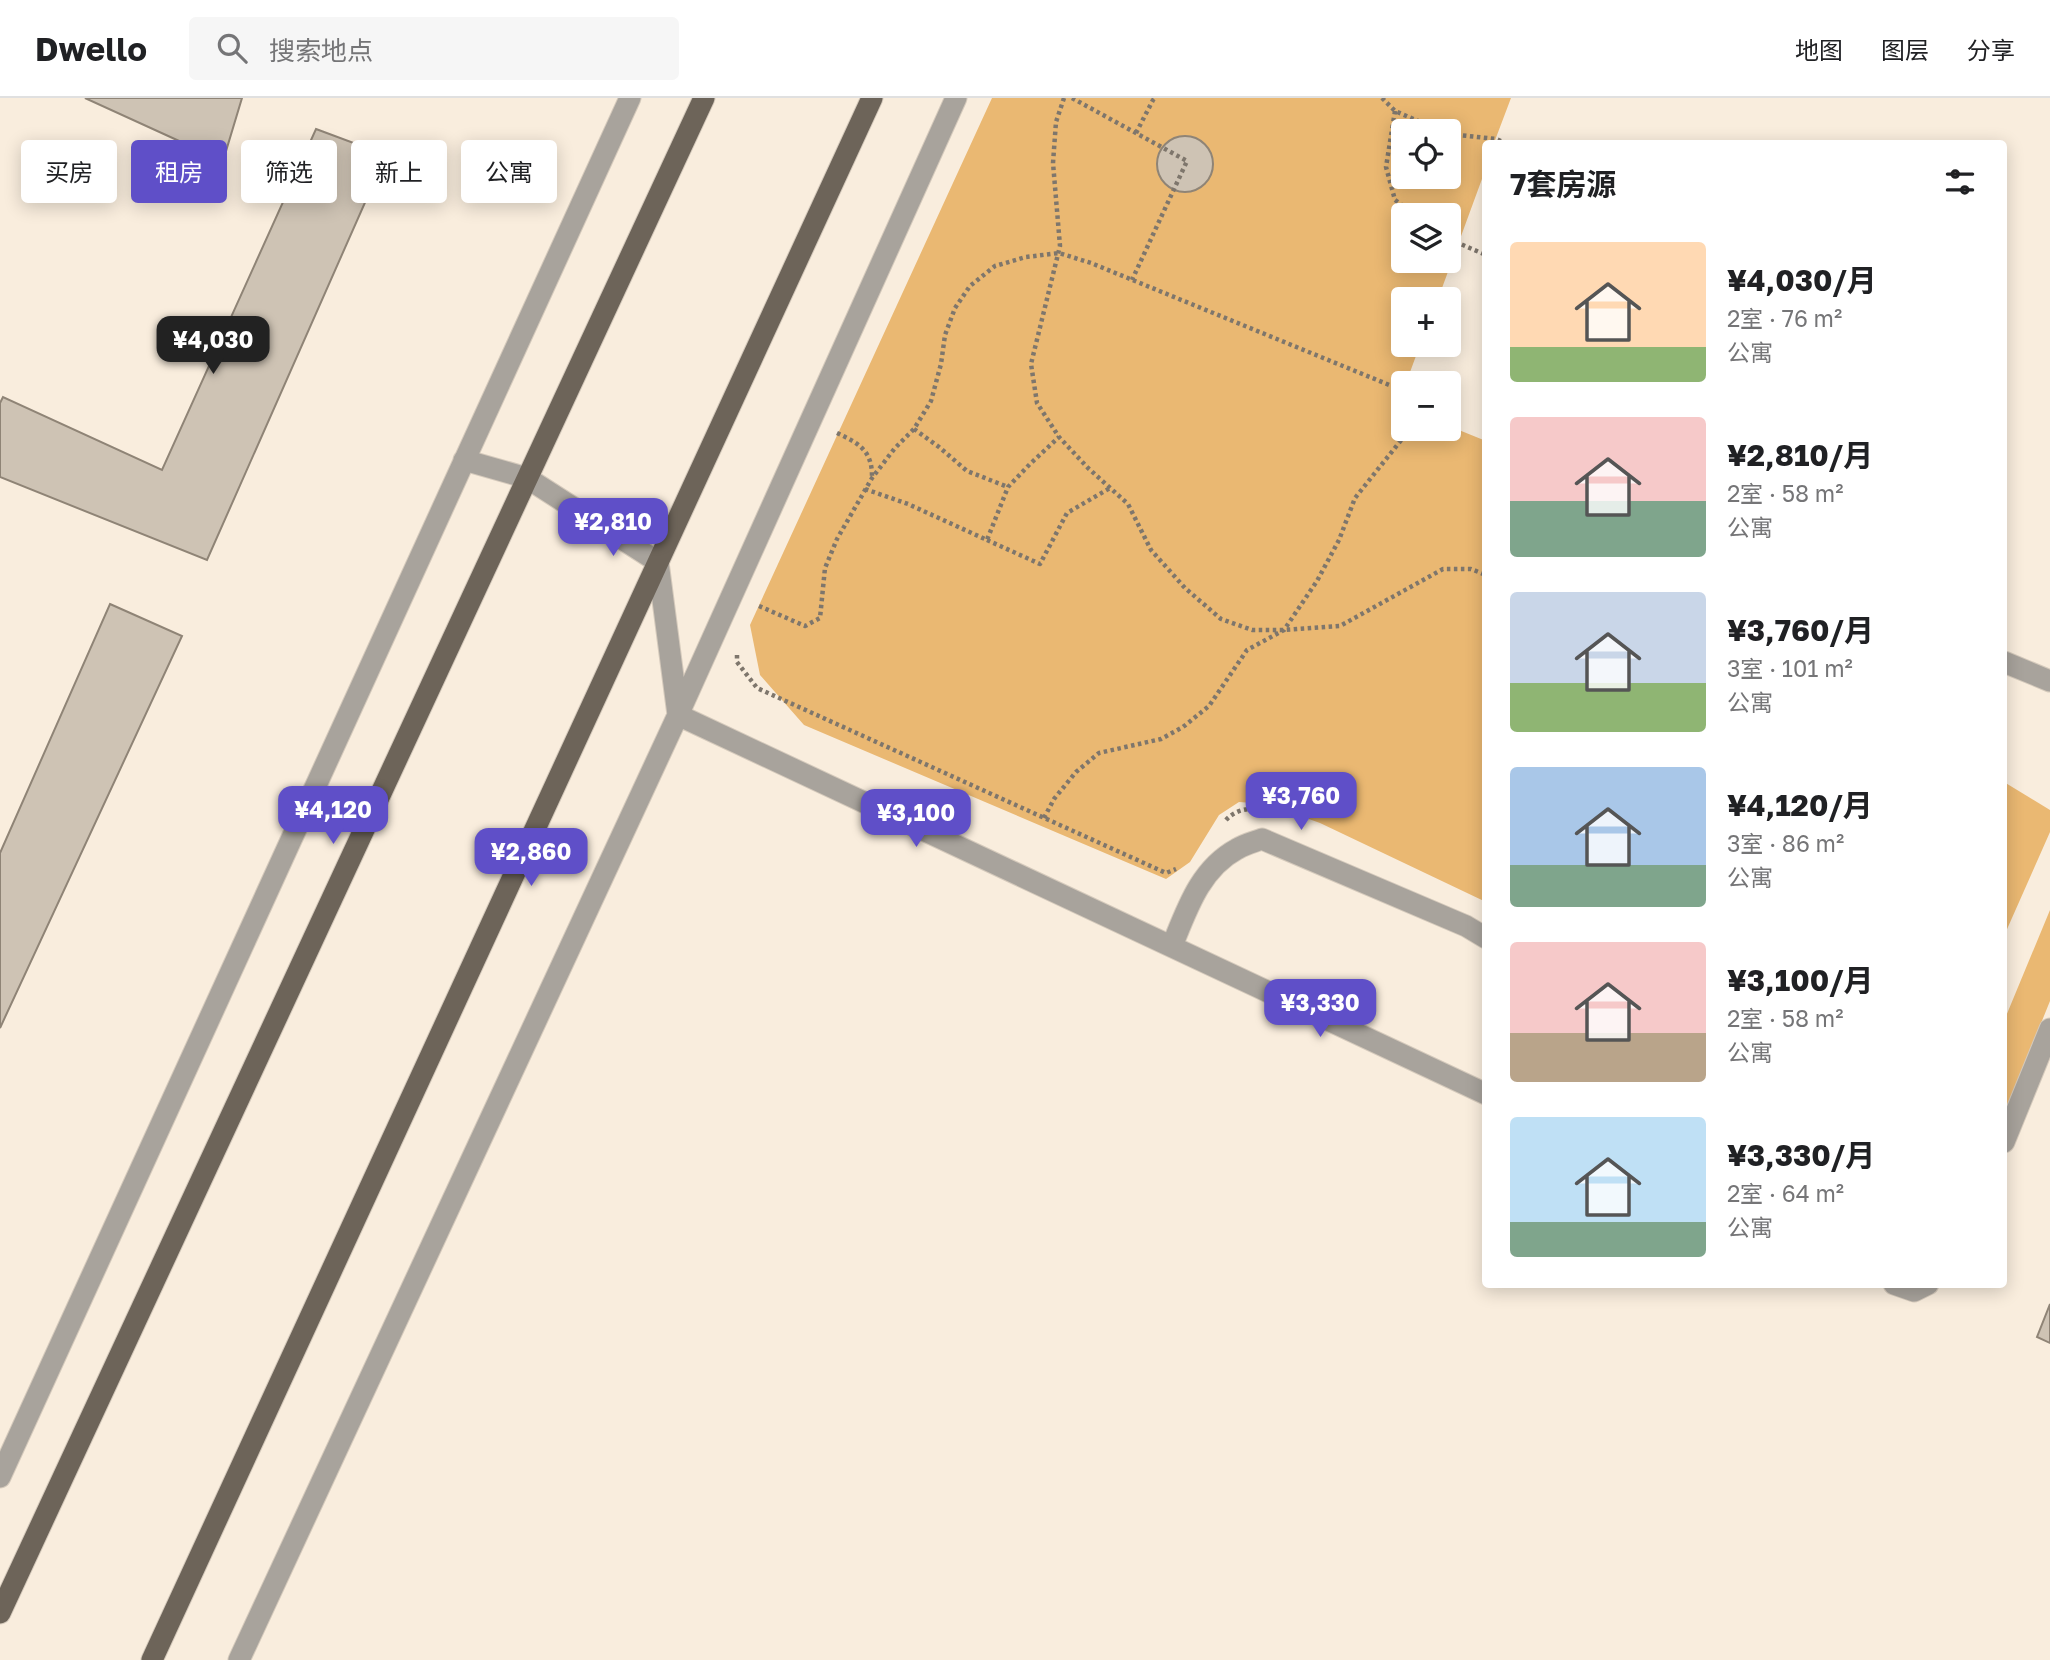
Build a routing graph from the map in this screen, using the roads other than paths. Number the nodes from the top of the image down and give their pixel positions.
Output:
1 (630, 98) edge
2 (704, 98) edge
3 (872, 98) edge
4 (956, 98) edge
5 (464, 460) junction
6 (527, 478) junction
7 (658, 562) junction
8 (2007, 663) edge
9 (2050, 681) edge
10 (678, 715) junction
11 (1482, 936) edge
12 (1172, 946) junction
13 (2050, 1030) edge
14 (1482, 1092) edge
15 (2007, 1135) edge
16 (0, 1477) edge
17 (0, 1613) edge
18 (152, 1660) edge
19 (239, 1660) edge

1 - 5 street
2 - 6 main road
3 - 7 main road
4 - 10 street
5 - 6 street
5 - 16 street
6 - 7 street
6 - 17 main road
7 - 10 street
7 - 18 main road
8 - 9 street
10 - 12 street
10 - 19 street
11 - 12 street
12 - 14 street
13 - 15 street

